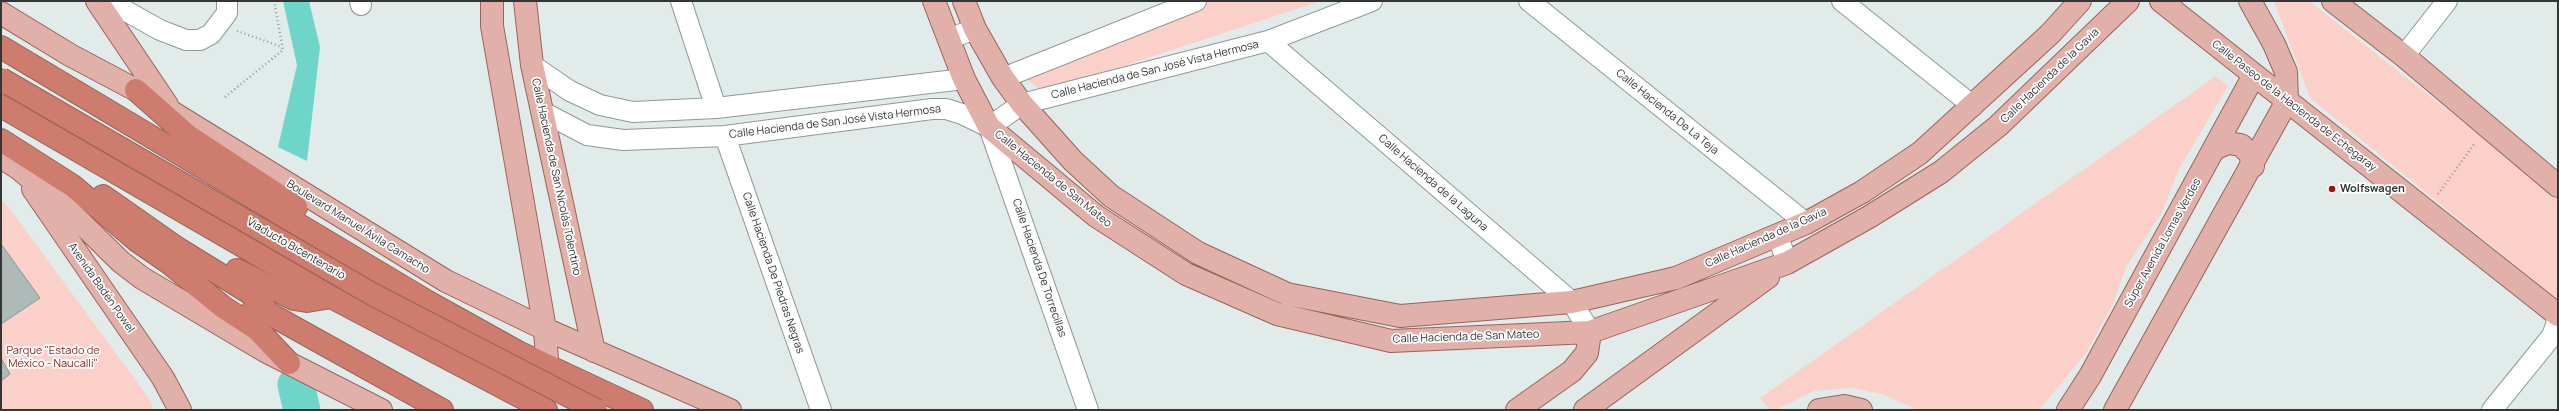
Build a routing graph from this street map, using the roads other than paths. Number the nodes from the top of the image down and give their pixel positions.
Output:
1 (97, 1) edge
2 (108, 1) edge
3 (228, 1) edge
4 (492, 1) edge
5 (526, 1) edge
6 (681, 1) edge
7 (934, 1) edge
8 (964, 1) edge
9 (1196, 1) edge
10 (1372, 1) edge
11 (1529, 1) edge
12 (1842, 1) edge
13 (2080, 1) edge
14 (2128, 1) edge
15 (2161, 1) edge
16 (2250, 1) edge
17 (2333, 1) edge
18 (2447, 1) edge
19 (1, 13) edge
20 (975, 29) junction
21 (948, 40) junction
22 (1268, 41) junction
23 (1, 47) edge
24 (2404, 56) junction
25 (532, 65) junction
26 (2254, 75) junction
27 (1003, 78) junction
28 (1, 79) edge
29 (964, 79) junction
30 (136, 90) junction
31 (2287, 101) junction
32 (1022, 104) junction
33 (1, 106) edge
34 (1973, 106) junction
35 (716, 108) junction
36 (543, 112) junction
37 (174, 114) junction
38 (989, 127) junction
39 (1, 130) edge
40 (725, 136) junction
41 (1, 140) edge
42 (2214, 150) junction
43 (10, 163) edge
44 (2253, 166) junction
45 (2558, 186) edge
46 (1806, 223) junction
47 (1778, 236) junction
48 (173, 254) junction
49 (1788, 263) junction
50 (236, 269) junction
51 (331, 297) junction
52 (239, 302) junction
53 (428, 302) junction
54 (1572, 302) junction
55 (2557, 315) edge
56 (1590, 332) junction
57 (544, 348) junction
58 (594, 351) junction
59 (289, 363) junction
60 (180, 410) edge
61 (381, 410) edge
62 (442, 410) edge
63 (546, 410) edge
64 (596, 410) edge
65 (642, 410) edge
66 (730, 410) edge
67 (821, 410) edge
68 (1088, 410) edge
69 (1517, 410) edge
70 (1585, 410) edge
71 (1819, 410) edge
72 (1861, 410) edge
73 (2068, 410) edge
74 (2115, 410) edge
75 (2492, 410) edge

1 - 37 main road
2 - 3 street
4 - 57 main road
5 - 25 main road, Calle Hacienda de San Nicolás Tolentino
6 - 35 street
7 - 21 main road, Calle Hacienda de San Mateo
8 - 20 main road, Calle Hacienda de San Mateo
9 - 27 street
10 - 22 street, Calle Hacienda de San José Vista Hermosa
11 - 46 street, Calle Hacienda De La Teja
12 - 34 street
13 - 34 main road, Calle Hacienda de la Gavia
14 - 49 main road, Calle Hacienda de la Gavia
15 - 26 main road, Calle Paseo de la Hacienda de Echegaray
16 - 31 main road
17 - 24 main road
18 - 24 street
19 - 30 main road, Boulevard Manuel Ávila Camacho
20 - 21 street
20 - 27 main road, Calle Hacienda de San Mateo
21 - 29 main road, Calle Hacienda de San Mateo
22 - 32 street, Calle Hacienda de San José Vista Hermosa
22 - 54 street, Calle Hacienda de la Laguna
23 - 53 highway
24 - 45 main road
25 - 35 street
25 - 36 main road, Calle Hacienda de San Nicolás Tolentino
26 - 31 main road, Calle Paseo de la Hacienda de Echegaray
26 - 42 main road, Súper Avenida Lomas Verdes
27 - 32 main road, Calle Hacienda de San Mateo
28 - 64 highway, Viaducto Bicentenario, bridge
29 - 35 street
29 - 38 main road, Calle Hacienda de San Mateo
30 - 37 main road, Boulevard Manuel Ávila Camacho
30 - 53 highway
31 - 44 main road
31 - 55 main road, Calle Paseo de la Hacienda de Echegaray
32 - 38 street, Calle Hacienda de San José Vista Hermosa
32 - 54 main road, Calle Hacienda de San Mateo
33 - 51 highway
34 - 46 main road, Calle Hacienda de la Gavia
36 - 40 street, Calle Hacienda de San José Vista Hermosa
36 - 58 main road, Calle Hacienda de San Nicolás Tolentino
37 - 57 main road, Boulevard Manuel Ávila Camacho
38 - 40 street, Calle Hacienda de San José Vista Hermosa
38 - 56 main road, Calle Hacienda de San Mateo
38 - 68 street, Calle Hacienda De Torrecillas
39 - 48 highway
40 - 67 street, Calle Hacienda De Piedras Negras
41 - 48 highway
42 - 44 main road
42 - 73 main road, Súper Avenida Lomas Verdes
43 - 59 main road
43 - 60 main road, Avenida Badén Powel
44 - 74 main road
46 - 47 main road, Calle Hacienda de la Gavia
47 - 49 street
47 - 54 main road, Calle Hacienda de la Gavia
48 - 50 highway
48 - 52 highway
48 - 52 highway
49 - 56 main road, Calle Hacienda de la Gavia
49 - 70 main road, Calle Hacienda de la Gavia
50 - 51 highway
50 - 52 highway
51 - 63 highway
52 - 59 highway
52 - 62 highway
53 - 65 highway
54 - 56 street, Calle Hacienda de la Laguna
55 - 75 street
56 - 69 main road
57 - 58 main road, Boulevard Manuel Ávila Camacho
58 - 66 main road, Boulevard Manuel Ávila Camacho
59 - 61 main road
71 - 72 main road

